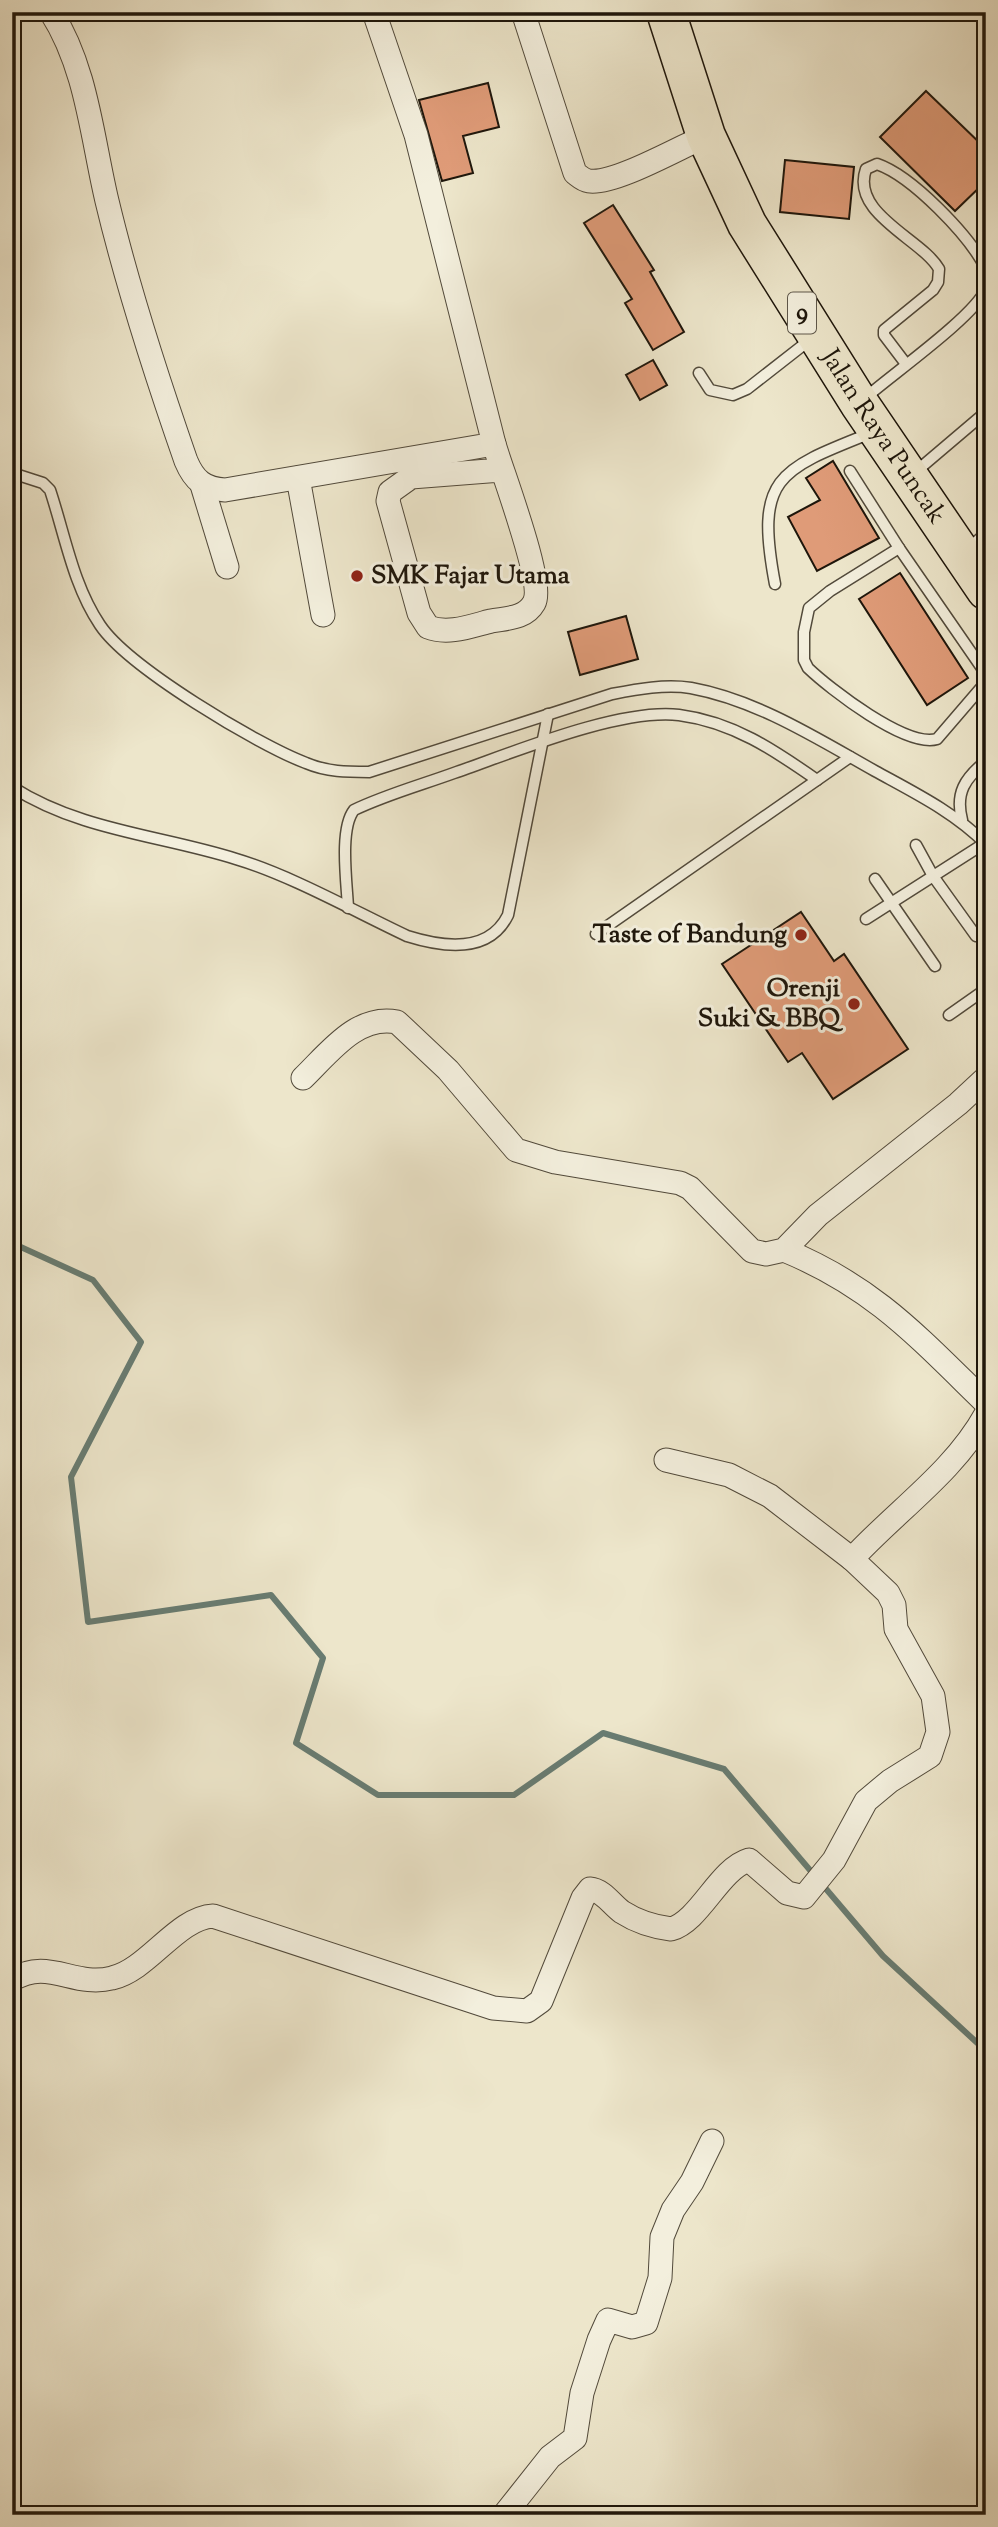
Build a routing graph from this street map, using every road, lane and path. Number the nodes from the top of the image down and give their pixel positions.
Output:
1 (51, 12) edge
2 (374, 12) edge
3 (523, 12) edge
4 (666, 12) edge
5 (706, 136) junction
6 (986, 269) edge
7 (986, 289) edge
8 (816, 335) junction
9 (906, 364) junction
10 (699, 373) dead end
11 (986, 412) edge
12 (868, 417) junction
13 (494, 444) junction
14 (501, 470) junction
15 (850, 471) dead end
16 (12, 472) edge
17 (298, 478) junction
18 (909, 478) junction
19 (202, 485) junction
20 (973, 544) edge
21 (899, 548) junction
22 (227, 568) dead end
23 (775, 584) dead end
24 (986, 590) edge
25 (323, 615) dead end
26 (986, 674) edge
27 (986, 682) edge
28 (548, 714) junction
29 (543, 742) junction
30 (850, 757) junction
31 (986, 761) edge
32 (817, 780) junction
33 (12, 787) edge
34 (962, 820) junction
35 (985, 844) edge
36 (916, 845) dead end
37 (933, 876) junction
38 (875, 879) dead end
39 (891, 903) junction
40 (348, 908) junction
41 (866, 919) dead end
42 (596, 934) dead end
43 (976, 936) dead end
44 (935, 966) dead end
45 (986, 989) edge
46 (949, 1015) dead end
47 (303, 1078) dead end
48 (986, 1078) edge
49 (784, 1250) junction
50 (986, 1404) edge
51 (986, 1414) edge
52 (666, 1460) dead end
53 (852, 1559) junction
54 (12, 1980) edge
55 (712, 2141) dead end
56 (504, 2515) edge

1 - 19 street
2 - 13 street
3 - 5 street
4 - 5 highway, Jalan Raya Puncak / 9
5 - 8 highway, Jalan Raya Puncak / 9
6 - 9 lane
7 - 9 lane
8 - 10 lane
8 - 12 highway, Jalan Raya Puncak / 9
9 - 12 lane
11 - 18 lane
12 - 18 highway, Jalan Raya Puncak / 9
12 - 23 lane
13 - 14 street
13 - 17 street
14 - 14 street
15 - 21 lane
16 - 28 lane
17 - 19 street
17 - 25 street
18 - 20 highway, Jalan Raya Puncak / 9
19 - 22 street
20 - 24 highway, Jalan Raya Puncak / 9
21 - 26 lane
21 - 27 lane
28 - 29 lane
28 - 30 lane
29 - 32 lane
29 - 40 lane
29 - 40 lane
30 - 32 lane
30 - 34 lane
31 - 34 lane
32 - 42 lane
33 - 40 lane
34 - 35 lane
35 - 37 lane
36 - 37 lane
37 - 39 lane
37 - 43 lane
38 - 39 lane
39 - 41 lane
39 - 44 lane
45 - 46 lane
47 - 49 street
48 - 49 street
49 - 50 street
51 - 53 street
52 - 53 street
53 - 54 street
55 - 56 street

